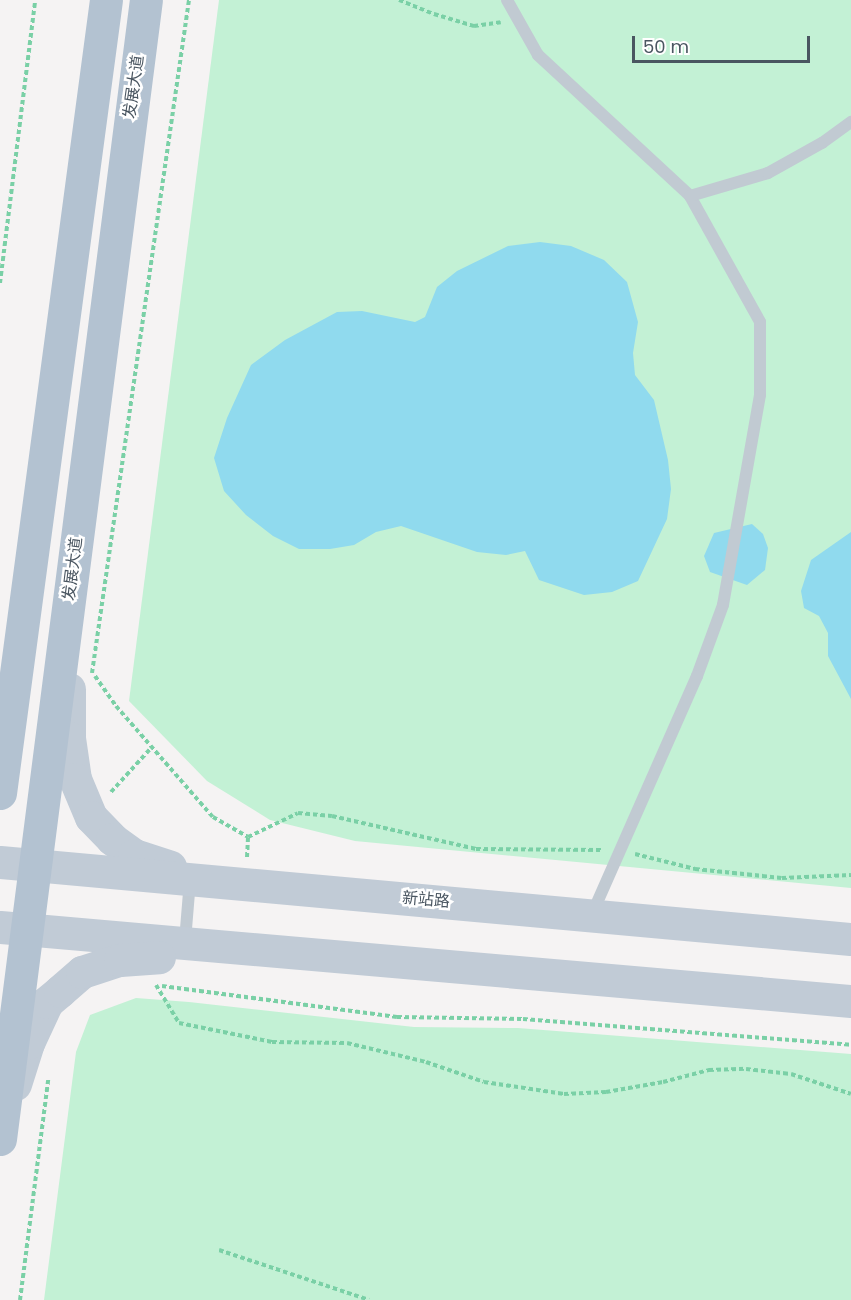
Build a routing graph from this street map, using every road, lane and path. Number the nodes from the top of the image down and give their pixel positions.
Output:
1 (35, 0) edge
2 (106, 0) edge
3 (146, 0) edge
4 (189, 0) edge
5 (399, 0) edge
6 (507, 0) edge
7 (519, 20) junction
8 (851, 122) edge
9 (690, 196) junction
10 (0, 283) edge
11 (28, 584) junction
12 (70, 590) junction
13 (92, 673) junction
14 (0, 684) edge
15 (91, 684) dead end
16 (152, 747) junction
17 (0, 793) edge
18 (107, 796) dead end
19 (248, 837) junction
20 (620, 850) junction
21 (236, 856) dead end
22 (247, 857) junction
23 (0, 862) edge
24 (35, 865) junction
25 (265, 872) junction
26 (851, 876) edge
27 (190, 879) junction
28 (592, 916) junction
29 (13, 929) edge
30 (851, 939) edge
31 (185, 944) junction
32 (253, 950) junction
33 (156, 986) junction
34 (146, 987) dead end
35 (851, 1001) edge
36 (851, 1045) edge
37 (48, 1079) dead end
38 (851, 1094) edge
39 (1, 1134) edge
40 (219, 1250) dead end
41 (20, 1300) edge
42 (369, 1300) edge

1 - 10 path
2 - 11 main road
3 - 12 main road, 发展大道
4 - 13 path
5 - 7 path
6 - 7 lane
7 - 9 lane
8 - 9 lane
9 - 20 lane
11 - 14 street
11 - 17 main road
12 - 24 main road, 发展大道
12 - 25 street
13 - 15 path
13 - 16 path
16 - 18 path
16 - 19 path
19 - 20 path
19 - 22 path
20 - 26 path
20 - 28 lane
21 - 22 path
22 - 25 path
23 - 24 street, 新站路
24 - 27 street, 新站路
24 - 29 main road, 发展大道
25 - 27 street, 新站路
25 - 28 street, 新站路
27 - 31 lane
28 - 30 street, 新站路
29 - 31 street
29 - 39 main road, 发展大道
31 - 32 street
32 - 35 street
32 - 39 street
33 - 34 path
33 - 36 path
33 - 38 path
37 - 41 path
40 - 42 path

